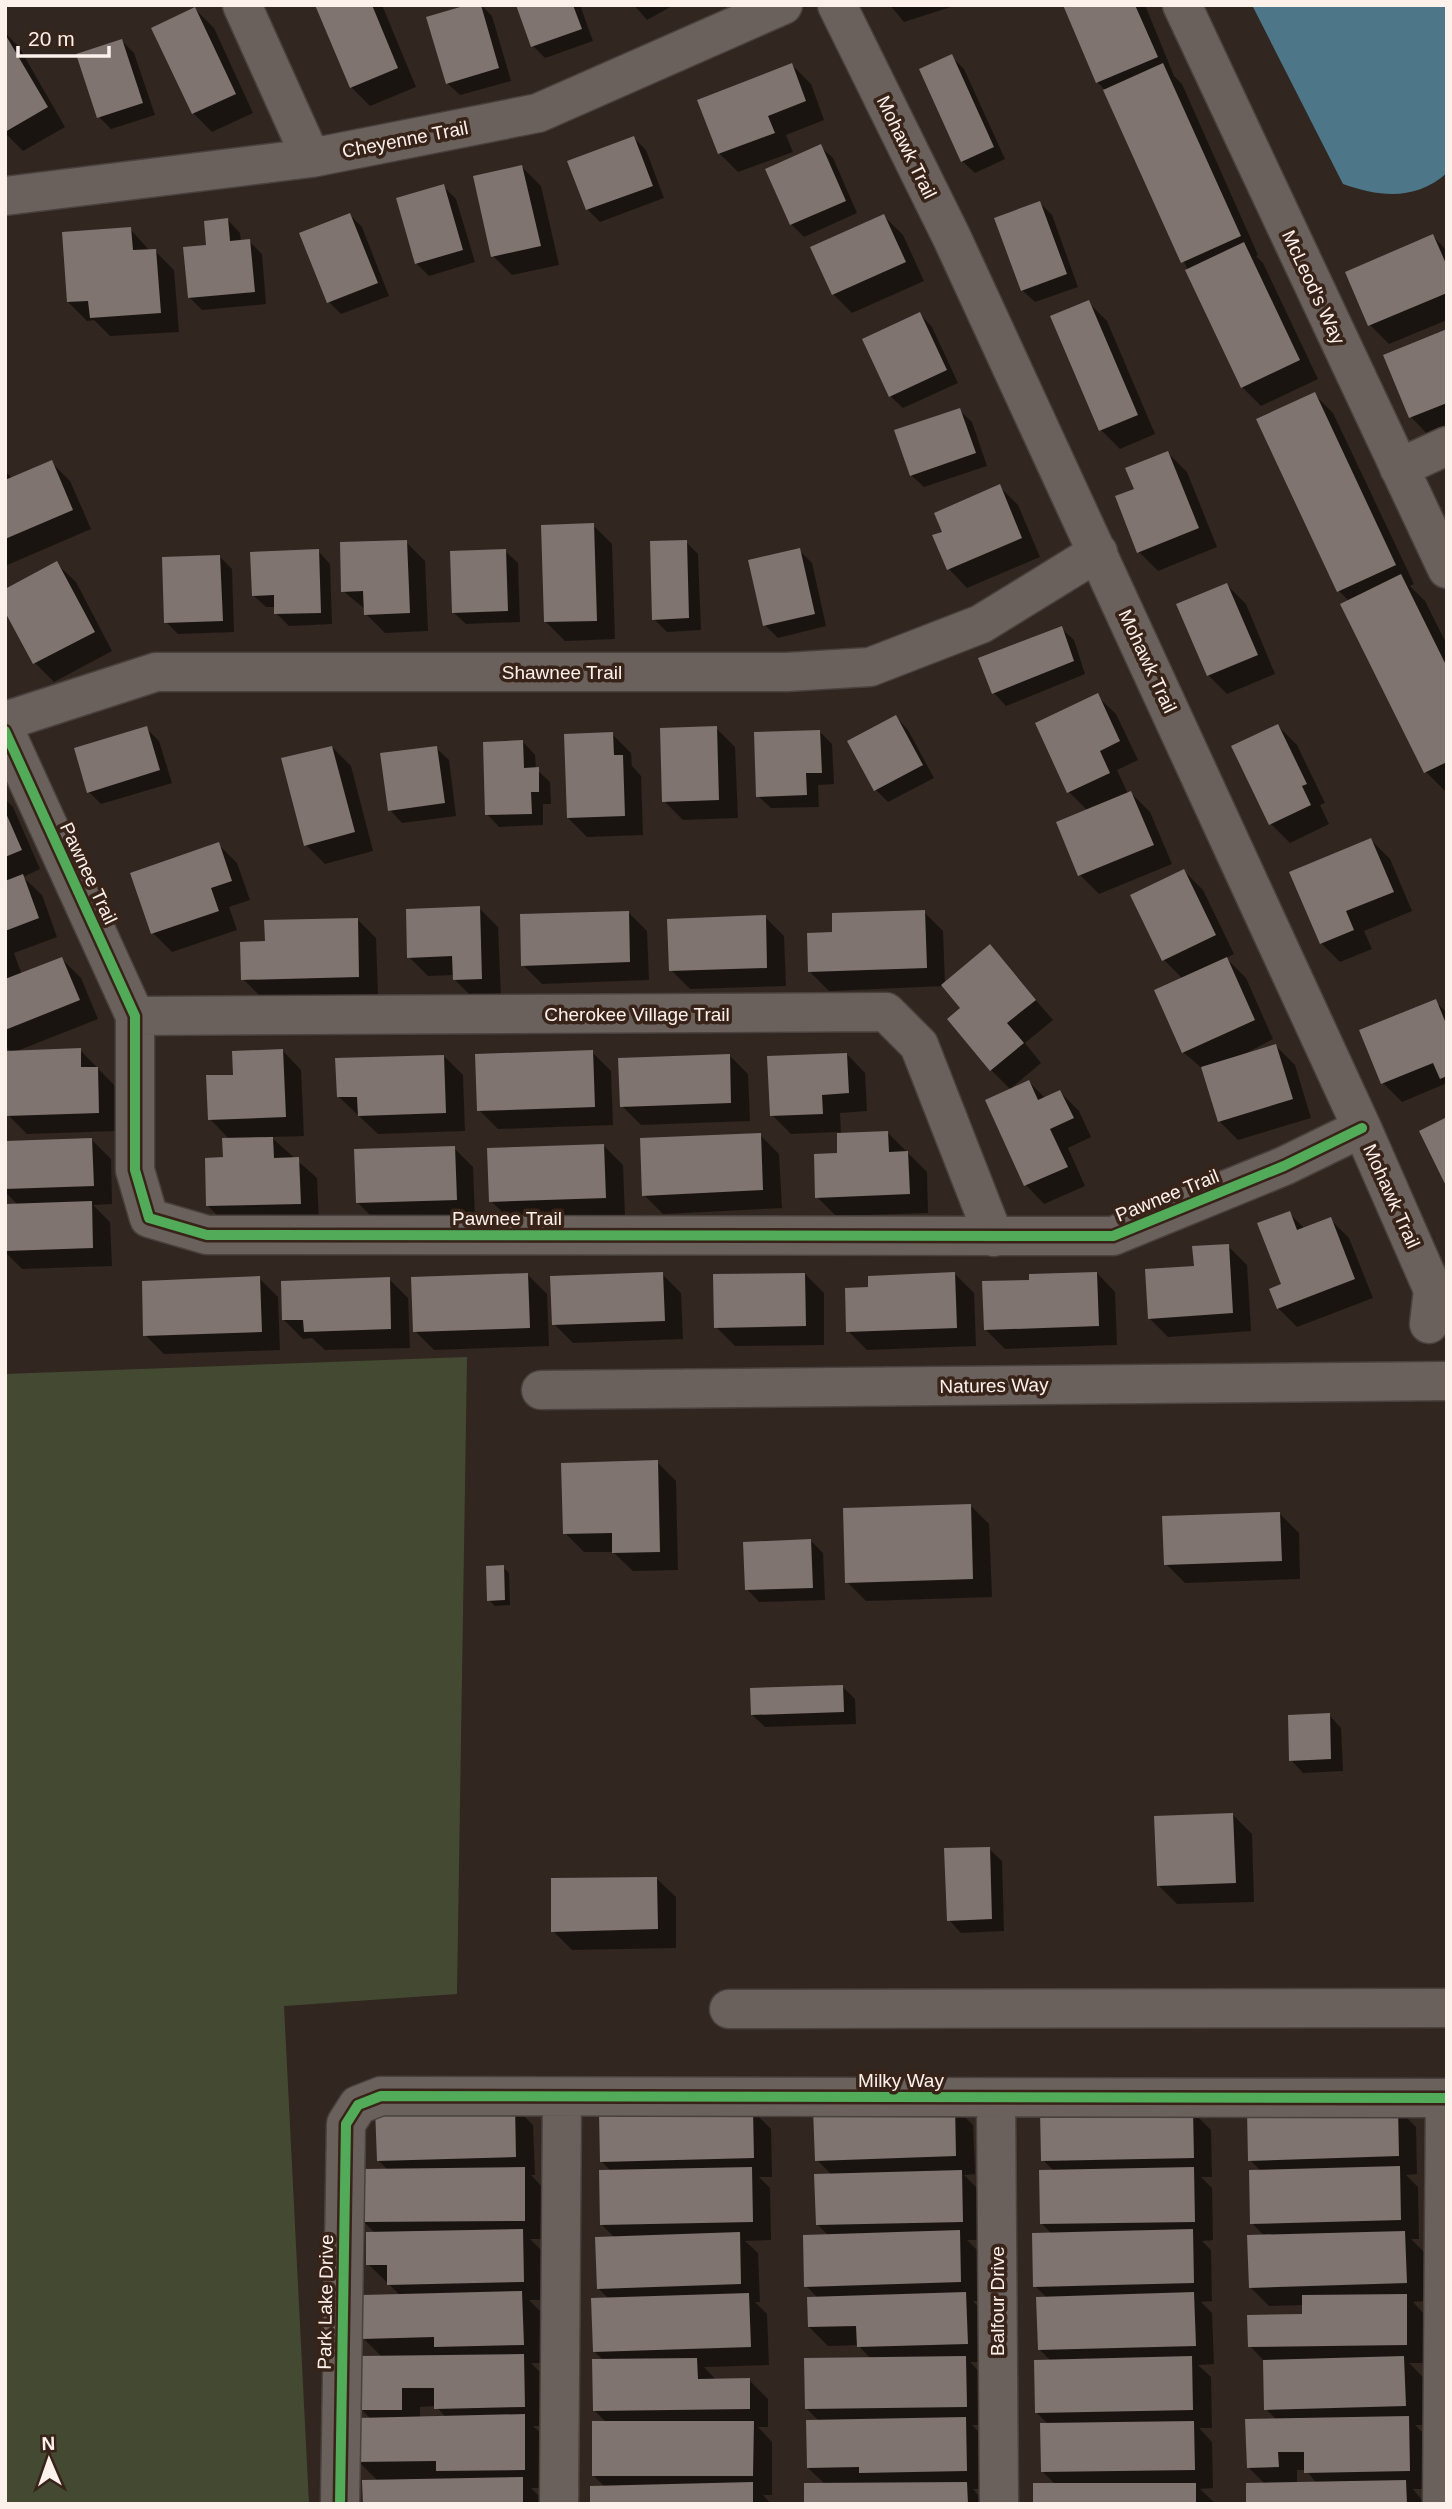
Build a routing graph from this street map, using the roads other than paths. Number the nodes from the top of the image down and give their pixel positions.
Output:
1 (242, 5) edge
2 (783, 5) edge
3 (837, 5) edge
4 (1182, 5) edge
5 (311, 158) junction
6 (5, 196) edge
7 (1447, 446) edge
8 (1399, 468) junction
9 (1098, 552) junction
10 (1447, 569) edge
11 (5, 721) edge
12 (5, 731) edge
13 (135, 1016) junction
14 (1362, 1128) junction
15 (994, 1237) junction
16 (1429, 1324) dead end
17 (1447, 1381) edge
18 (541, 1390) dead end
19 (1447, 2008) edge
20 (729, 2009) dead end
21 (562, 2097) junction
22 (996, 2098) junction
23 (1446, 2098) edge
24 (358, 2105) joint
25 (340, 2504) edge
26 (559, 2504) edge
27 (999, 2504) edge
28 (1442, 2504) edge

1 - 5 street
2 - 5 street, Cheyenne Trail
3 - 9 street, Mohawk Trail
4 - 8 street, McLeod's Way
5 - 6 street, Cheyenne Trail
7 - 8 street
8 - 10 street, McLeod's Way
9 - 11 street, Shawnee Trail
9 - 14 street, Mohawk Trail
12 - 13 street, Pawnee Trail
13 - 15 street, Cherokee Village Trail
13 - 15 street, Pawnee Trail
14 - 15 street, Pawnee Trail
14 - 16 street, Mohawk Trail
17 - 18 street, Natures Way
19 - 20 street
21 - 22 street, Milky Way
21 - 24 street, Milky Way
21 - 26 street
22 - 23 street, Milky Way
22 - 27 street, Balfour Drive
23 - 28 street
24 - 25 street, Park Lake Drive

